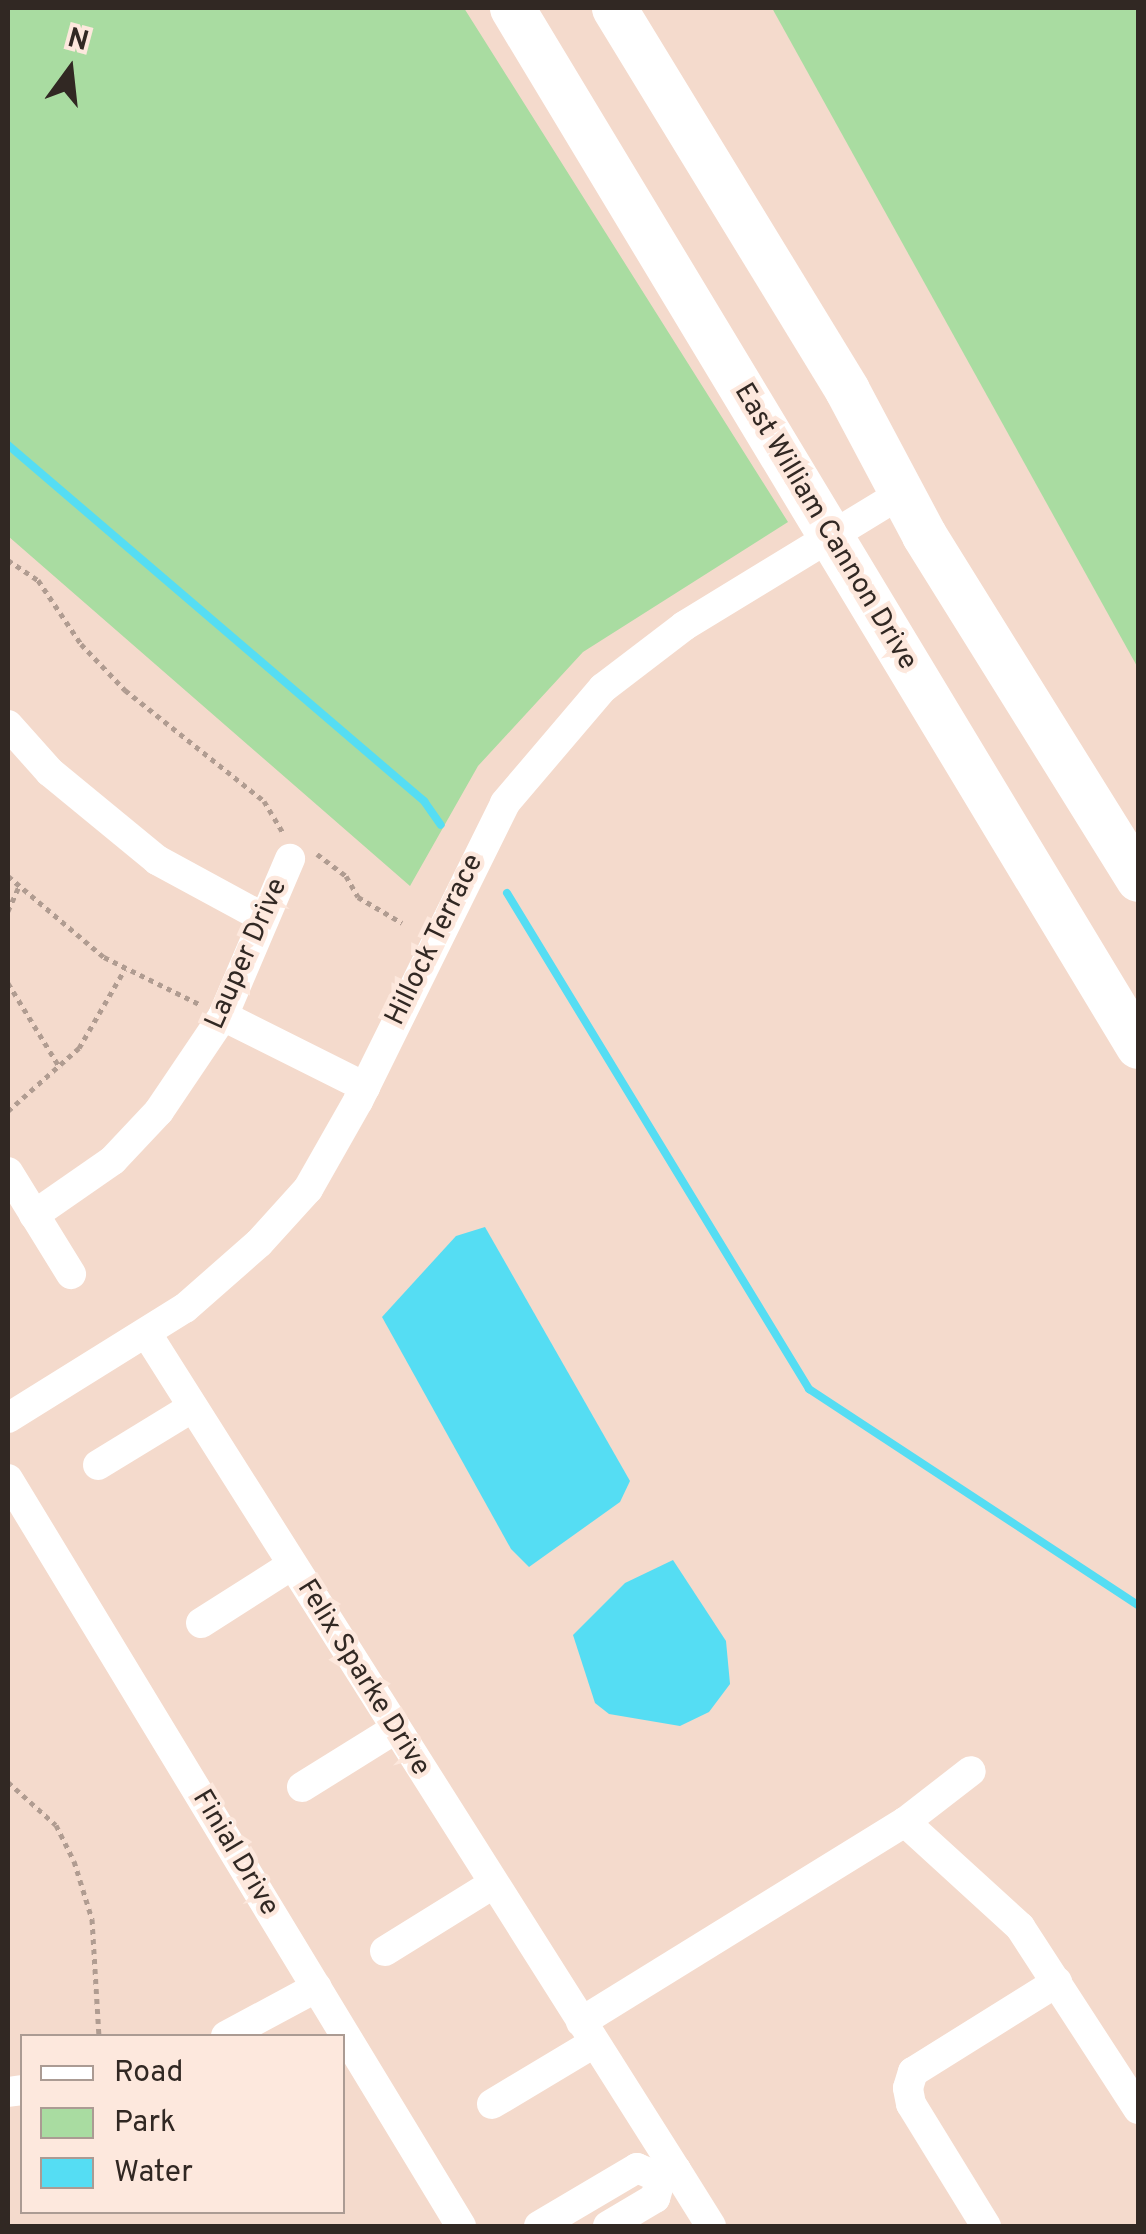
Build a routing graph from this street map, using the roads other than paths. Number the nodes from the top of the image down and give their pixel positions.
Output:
1 (512, 8) edge
2 (614, 8) edge
3 (900, 494) junction
4 (828, 537) junction
5 (8, 725) edge
6 (292, 847) road end
7 (1138, 879) edge
8 (264, 918) junction
9 (211, 1010) junction
10 (1138, 1046) edge
11 (364, 1087) junction
12 (8, 1172) edge
13 (34, 1215) junction
14 (71, 1274) dead end
15 (148, 1334) junction
16 (193, 1407) junction
17 (8, 1418) edge
18 (98, 1465) dead end
19 (8, 1479) edge
20 (292, 1564) junction
21 (202, 1623) dead end
22 (395, 1729) junction
23 (970, 1771) dead end
24 (302, 1787) dead end
25 (905, 1822) junction
26 (493, 1884) junction
27 (385, 1950) dead end
28 (1056, 1982) junction
29 (317, 1988) junction
30 (588, 2032) junction
31 (230, 2034) edge
32 (345, 2034) edge
33 (345, 2034) edge
34 (492, 2104) dead end
35 (1138, 2109) edge
36 (668, 2174) junction
37 (461, 2226) edge
38 (540, 2226) edge
39 (608, 2226) edge
40 (711, 2226) edge
41 (986, 2226) edge

1 - 4 street, East William Cannon Drive
2 - 3 street
3 - 4 street, Hillock Terrace
3 - 7 street
4 - 10 street, East William Cannon Drive
4 - 11 street, Hillock Terrace
5 - 8 street
6 - 8 street, Lauper Drive
8 - 9 street, Lauper Drive
9 - 11 street
9 - 13 street, Lauper Drive
11 - 15 street, Hillock Terrace
12 - 13 street
13 - 14 street
15 - 16 street, Felix Sparke Drive
15 - 17 street, Hillock Terrace
16 - 18 street
16 - 20 street, Felix Sparke Drive
19 - 29 street, Finial Drive
20 - 21 street
20 - 22 street, Felix Sparke Drive
22 - 24 street
22 - 26 street, Felix Sparke Drive
23 - 25 street
25 - 28 street
25 - 30 street
26 - 27 street
26 - 30 street, Felix Sparke Drive
28 - 35 street
28 - 41 street
29 - 31 street
29 - 32 street, Finial Drive
30 - 34 street
30 - 36 street, Felix Sparke Drive
33 - 37 street, Finial Drive
36 - 38 street
36 - 39 street
36 - 40 street, Felix Sparke Drive

